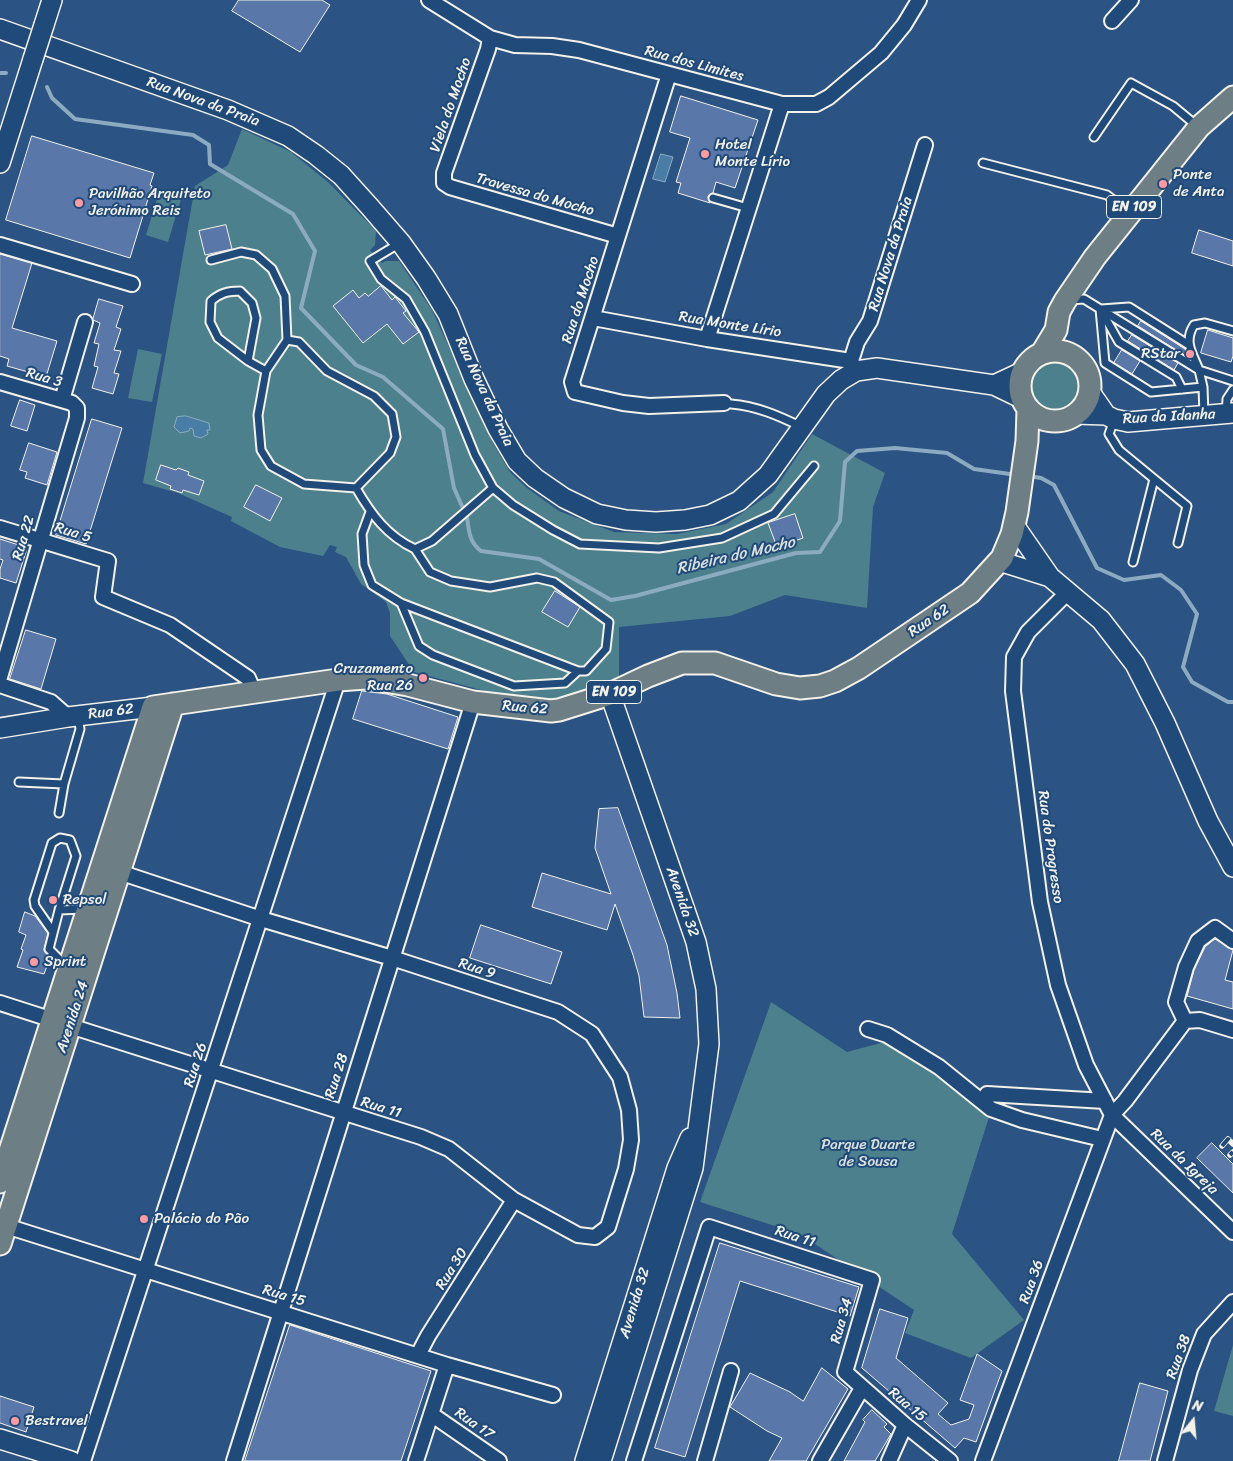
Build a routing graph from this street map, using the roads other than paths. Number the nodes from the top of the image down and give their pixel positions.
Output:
1 (429, 0) edge
2 (919, 0) edge
3 (1131, 0) edge
4 (51, 1) edge
5 (1112, 21) dead end
6 (0, 29) edge
7 (490, 38) junction
8 (669, 74) junction
9 (1233, 96) edge
10 (782, 104) junction
11 (1199, 127) junction
12 (1094, 137) dead end
13 (925, 145) dead end
14 (0, 162) edge
15 (983, 162) dead end
16 (444, 183) joint
17 (713, 198) dead end
18 (748, 208) junction
19 (1129, 212) junction
20 (618, 236) junction
21 (401, 243) junction
22 (0, 245) edge
23 (211, 260) dead end
24 (132, 284) dead end
25 (1065, 301) junction
26 (1100, 309) junction
27 (593, 318) junction
28 (85, 322) dead end
29 (1056, 330) junction
30 (1233, 332) edge
31 (706, 339) junction
32 (287, 340) junction
33 (1189, 345) junction
34 (1065, 352) junction
35 (1042, 353) junction
36 (248, 361) junction
37 (854, 366) junction
38 (1199, 370) junction
39 (266, 371) junction
40 (1022, 372) junction
41 (1233, 381) edge
42 (0, 382) edge
43 (994, 385) junction
44 (1203, 387) junction
45 (1182, 389) junction
46 (1233, 390) edge
47 (1090, 392) junction
48 (62, 400) junction
49 (728, 403) joint
50 (1025, 404) junction
51 (77, 408) joint
52 (1076, 414) junction
53 (1230, 414) edge
54 (1204, 416) junction
55 (1110, 417) junction
56 (1048, 421) junction
57 (802, 428) junction
58 (1027, 441) junction
59 (814, 466) dead end
60 (1154, 479) junction
61 (356, 488) junction
62 (493, 488) junction
63 (370, 512) junction
64 (1016, 516) junction
65 (0, 528) edge
66 (40, 540) junction
67 (1178, 543) dead end
68 (415, 549) junction
69 (999, 561) junction
70 (1133, 562) dead end
71 (1050, 577) junction
72 (1068, 592) junction
73 (401, 603) junction
74 (578, 671) junction
75 (0, 677) edge
76 (338, 680) junction
77 (0, 685) edge
78 (254, 692) junction
79 (610, 694) junction
80 (473, 702) junction
81 (163, 705) junction
82 (73, 716) junction
83 (0, 728) edge
84 (19, 782) dead end
85 (64, 784) junction
86 (59, 813) dead end
87 (1233, 867) edge
88 (119, 872) junction
89 (87, 909) junction
90 (59, 910) junction
91 (261, 919) junction
92 (54, 932) junction
93 (1233, 941) edge
94 (392, 958) junction
95 (69, 968) junction
96 (0, 1002) edge
97 (1184, 1021) junction
98 (61, 1023) junction
99 (868, 1030) dead end
100 (1233, 1030) edge
101 (211, 1072) junction
102 (987, 1094) dead end
103 (1105, 1101) junction
104 (343, 1113) junction
105 (1112, 1115) junction
106 (698, 1118) junction
107 (1102, 1139) junction
108 (0, 1182) edge
109 (514, 1200) junction
110 (1233, 1232) edge
111 (578, 1234) joint
112 (3, 1235) edge
113 (146, 1270) junction
114 (872, 1280) joint
115 (1233, 1302) edge
116 (281, 1312) junction
117 (418, 1355) junction
118 (447, 1365) junction
119 (731, 1371) dead end
120 (845, 1372) joint
121 (862, 1388) junction
122 (553, 1395) dead end
123 (431, 1414) junction
124 (905, 1425) junction
125 (0, 1439) edge
126 (71, 1461) edge
127 (83, 1461) edge
128 (234, 1461) edge
129 (416, 1461) edge
130 (499, 1461) edge
131 (586, 1461) edge
132 (601, 1461) edge
133 (634, 1461) edge
134 (705, 1461) edge
135 (820, 1461) edge
136 (889, 1461) edge
137 (950, 1461) edge
138 (983, 1461) edge
139 (1165, 1461) edge

1 - 7 street, Rua dos Limites
2 - 10 street, Rua dos Limites
3 - 5 street
4 - 14 street, bridge
6 - 21 street, Rua Nova da Praia
7 - 8 street, Rua dos Limites
7 - 16 street, Viela do Mocho
8 - 10 street, Rua dos Limites
8 - 20 street, Rua do Mocho
9 - 11 main road, EN 109
10 - 18 street
11 - 12 lane
11 - 19 main road, EN 109
13 - 37 street, Rua Nova da Praia
15 - 19 lane
16 - 20 street, Travessa do Mocho
17 - 18 lane
18 - 31 street
19 - 25 main road, EN 109
20 - 27 street, Rua do Mocho
21 - 57 street, Rua Nova da Praia
21 - 62 lane
22 - 24 street
23 - 32 lane
25 - 26 lane
25 - 29 main road, EN 109
26 - 33 lane
26 - 38 lane
26 - 45 lane
26 - 45 lane
27 - 31 street, Rua Monte Lírio
27 - 49 street, Rua do Mocho
28 - 48 street
29 - 34 main road
29 - 35 main road, EN 109
30 - 33 lane
31 - 37 street, Rua Monte Lírio
32 - 39 lane
32 - 61 lane
33 - 38 lane
34 - 35 main road
34 - 47 main road
35 - 40 main road, EN 109
36 - 36 lane
36 - 39 lane
37 - 43 street, Rua Nova da Praia
37 - 57 street, Rua Nova da Praia
38 - 41 lane
38 - 44 lane
39 - 61 lane
40 - 43 street
40 - 50 main road, EN 109
42 - 48 street, Rua 3
43 - 50 street, Rua Nova da Praia
44 - 45 lane
44 - 54 lane
46 - 53 lane
47 - 52 main road
47 - 55 street, Rua da Idanha
48 - 51 street, Rua 3
49 - 57 lane
50 - 56 main road
50 - 58 main road, Rua 62 / EN 109
51 - 66 street, Rua 22
52 - 55 street, Rua da Idanha
52 - 56 main road
53 - 54 street, Rua da Idanha
54 - 55 street, Rua da Idanha
55 - 60 lane
56 - 58 main road
58 - 64 main road, Rua 62 / EN 109
59 - 62 lane
60 - 67 lane
60 - 70 lane
61 - 63 lane
62 - 68 lane
63 - 68 lane
63 - 73 lane
64 - 69 main road, Rua 62 / EN 109
64 - 71 street
65 - 66 street, Rua 5
66 - 75 street, Rua 22
66 - 78 street, Rua 5
68 - 74 lane
69 - 71 street
69 - 79 main road, Rua 62 / EN 109
71 - 72 street
72 - 87 street
72 - 103 street, Rua do Progresso
73 - 74 lane
73 - 74 lane
76 - 78 main road, Rua 62 / EN 109
76 - 80 main road, Rua 62 / EN 109
76 - 91 street, Rua 26
77 - 82 street
78 - 81 main road, Rua 62 / EN 109
79 - 80 main road, Rua 62 / EN 109
79 - 106 street, Avenida 32
80 - 94 street, Rua 28
81 - 82 street, Rua 62
81 - 88 main road, Avenida 24
81 - 89 main road, Avenida 24
82 - 83 street, Rua 62
82 - 85 lane
84 - 85 lane
85 - 86 lane
88 - 91 street, Rua 9
88 - 98 main road, Avenida 24
89 - 90 lane
89 - 95 main road, Avenida 24
90 - 92 lane
90 - 92 lane
91 - 94 street, Rua 9
91 - 101 street, Rua 26
92 - 95 lane
93 - 97 street
94 - 104 street, Rua 28
94 - 111 street, Rua 9
95 - 98 main road, Avenida 24
96 - 98 street, Rua 11
97 - 100 street
97 - 105 street, Rua 36
98 - 101 street, Rua 11
98 - 108 main road, Avenida 24
98 - 112 main road, Avenida 24
99 - 107 street
101 - 104 street, Rua 11
101 - 113 street, Rua 26
102 - 103 street
103 - 105 street, Rua do Progresso
104 - 109 street, Rua 11
104 - 116 street, Rua 28
105 - 107 street, Rua 36
105 - 110 street, Rua da Igreja
106 - 131 street, Avenida 32
106 - 132 street, Avenida 32
107 - 138 street, Rua 36
109 - 111 street, Rua 11
109 - 117 street, Rua 30
112 - 113 street, Rua 15
113 - 116 street, Rua 15
113 - 127 street, Rua 26
114 - 120 street, Rua 34
114 - 133 street, Rua 11
115 - 139 street, Rua 38
116 - 117 street, Rua 15
116 - 128 street, Rua 28
117 - 118 street, Rua 15
118 - 122 street, Rua 15
118 - 123 street
119 - 134 street
120 - 121 street, Rua 15
121 - 124 street, Rua 15
121 - 135 street
123 - 129 street
123 - 130 street, Rua 17
124 - 136 street
124 - 137 street, Rua 15
125 - 126 street

